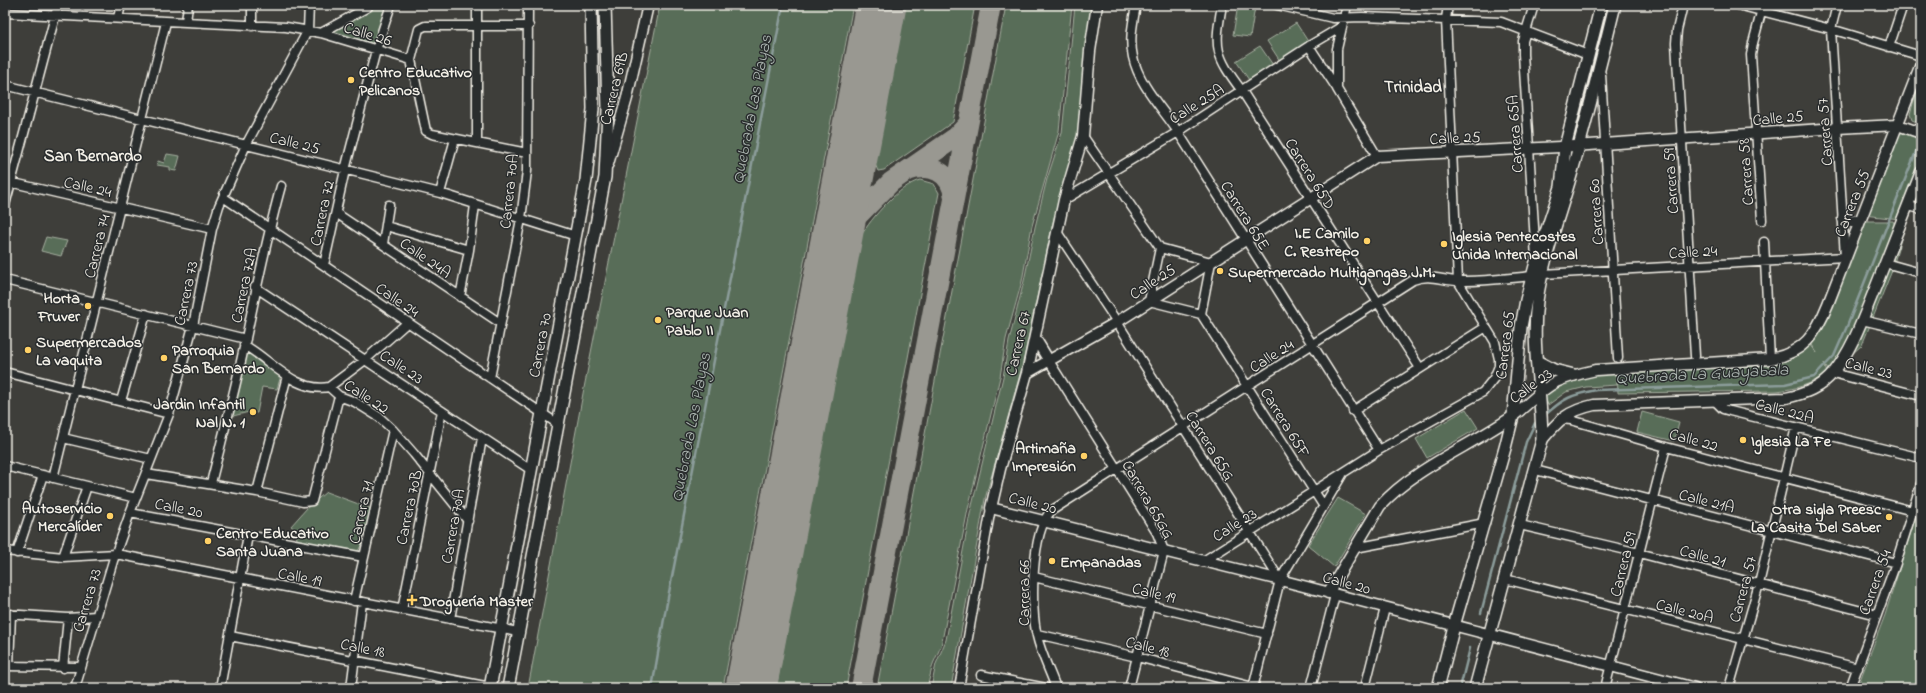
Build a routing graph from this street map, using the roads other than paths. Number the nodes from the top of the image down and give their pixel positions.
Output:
1 (58, 5) edge
2 (121, 5) edge
3 (188, 5) edge
4 (252, 5) edge
5 (309, 5) edge
6 (391, 5) edge
7 (477, 5) edge
8 (528, 5) edge
9 (591, 5) edge
10 (604, 5) edge
11 (648, 5) edge
12 (1097, 5) edge
13 (1136, 5) edge
14 (1222, 5) edge
15 (1277, 5) edge
16 (1348, 5) edge
17 (1448, 5) edge
18 (1601, 5) edge
19 (1615, 5) edge
20 (1683, 5) edge
21 (1738, 5) edge
22 (1836, 5) edge
23 (1902, 5) edge
24 (1535, 6) edge
25 (368, 7) dead end
26 (1762, 8) edge
27 (5, 13) edge
28 (55, 15) junction
29 (118, 18) junction
30 (1344, 18) junction
31 (1446, 19) junction
32 (166, 22) junction
33 (186, 22) junction
34 (476, 25) junction
35 (252, 26) junction
36 (529, 26) junction
37 (1342, 27) junction
38 (1831, 29) junction
39 (308, 30) junction
40 (1526, 30) junction
41 (321, 33) junction
42 (1309, 46) junction
43 (1889, 47) junction
44 (376, 50) junction
45 (1588, 55) junction
46 (1921, 56) edge
47 (411, 60) junction
48 (1921, 64) edge
49 (1600, 65) junction
50 (5, 85) edge
51 (1337, 89) junction
52 (1242, 91) junction
53 (35, 92) junction
54 (142, 119) junction
55 (1899, 126) junction
56 (1838, 128) junction
57 (1178, 132) junction
58 (1921, 133) edge
59 (1756, 134) junction
60 (1083, 136) junction
61 (455, 138) junction
62 (1681, 139) junction
63 (477, 143) junction
64 (1605, 144) junction
65 (246, 145) junction
66 (1580, 146) junction
67 (1565, 147) junction
68 (1529, 148) junction
69 (1453, 152) junction
70 (527, 153) junction
71 (1377, 156) junction
72 (345, 170) junction
73 (1921, 172) edge
74 (1110, 174) junction
75 (605, 177) junction
76 (8, 182) edge
77 (281, 186) dead end
78 (440, 193) junction
79 (223, 196) junction
80 (1310, 198) junction
81 (1064, 200) junction
82 (5, 205) edge
83 (389, 205) dead end
84 (475, 205) junction
85 (1908, 206) junction
86 (120, 208) junction
87 (1921, 209) edge
88 (336, 213) junction
89 (521, 218) junction
90 (1843, 218) junction
91 (1762, 220) dead end
92 (1860, 220) junction
93 (386, 226) junction
94 (269, 228) junction
95 (212, 229) junction
96 (1057, 232) junction
97 (576, 236) junction
98 (1245, 240) junction
99 (1764, 242) dead end
100 (383, 244) junction
101 (1160, 248) junction
102 (469, 250) junction
103 (1845, 257) junction
104 (1210, 262) junction
105 (1536, 262) junction
106 (1766, 262) junction
107 (1885, 263) junction
108 (324, 265) junction
109 (1690, 265) junction
110 (1613, 270) junction
111 (1921, 273) edge
112 (1538, 275) junction
113 (5, 280) edge
114 (1458, 281) junction
115 (255, 287) junction
116 (460, 297) junction
117 (1149, 301) junction
118 (97, 302) junction
119 (1378, 303) junction
120 (146, 314) junction
121 (1201, 314) junction
122 (1862, 320) junction
123 (408, 322) junction
124 (1117, 322) junction
125 (500, 323) junction
126 (193, 326) junction
127 (1486, 327) junction
128 (1921, 334) edge
129 (1035, 338) junction
130 (245, 342) junction
131 (1312, 346) junction
132 (1800, 347) joint
133 (1695, 356) dead end
134 (1618, 358) dead end
135 (1770, 359) junction
136 (365, 360) junction
137 (1049, 361) junction
138 (1537, 361) junction
139 (1420, 368) junction
140 (5, 372) edge
141 (1027, 373) junction
142 (1833, 373) junction
143 (1574, 375) junction
144 (287, 376) junction
145 (490, 378) junction
146 (1247, 386) junction
147 (329, 387) junction
148 (75, 390) junction
149 (1540, 392) junction
150 (339, 396) junction
151 (1921, 396) edge
152 (121, 401) junction
153 (1715, 401) junction
154 (442, 411) junction
155 (1353, 411) junction
156 (169, 414) junction
157 (542, 414) junction
158 (1513, 416) junction
159 (1560, 419) junction
160 (558, 424) junction
161 (1183, 427) junction
162 (1796, 427) junction
163 (392, 430) junction
164 (63, 438) junction
165 (482, 438) junction
166 (1542, 440) junction
167 (1666, 447) junction
168 (1379, 450) junction
169 (1921, 458) edge
170 (151, 459) junction
171 (5, 466) edge
172 (531, 470) junction
173 (1117, 470) junction
174 (1535, 470) junction
175 (1344, 472) junction
176 (146, 474) junction
177 (429, 474) junction
178 (43, 475) junction
179 (53, 478) junction
180 (1785, 478) junction
181 (211, 483) junction
182 (1921, 484) edge
183 (87, 486) junction
184 (257, 492) junction
185 (1314, 492) junction
186 (136, 498) junction
187 (1653, 500) junction
188 (1323, 504) junction
189 (991, 508) junction
190 (1913, 510) junction
191 (130, 513) junction
192 (1044, 520) junction
193 (468, 521) junction
194 (1485, 523) junction
195 (1520, 525) junction
196 (1771, 531) junction
197 (1249, 532) junction
198 (248, 535) junction
199 (1355, 548) junction
200 (5, 551) edge
201 (1164, 551) junction
202 (17, 553) junction
203 (1639, 553) junction
204 (116, 554) junction
205 (63, 557) junction
206 (364, 557) junction
207 (1202, 562) junction
208 (1896, 563) junction
209 (1034, 577) junction
210 (240, 578) junction
211 (1505, 579) junction
212 (1280, 580) junction
213 (1759, 584) junction
214 (1331, 594) junction
215 (358, 601) junction
216 (1149, 605) junction
217 (1385, 608) junction
218 (1625, 609) junction
219 (402, 610) junction
220 (8, 614) edge
221 (96, 616) junction
222 (1877, 616) junction
223 (68, 618) junction
224 (450, 619) junction
225 (1454, 626) junction
226 (501, 629) junction
227 (518, 632) junction
228 (1037, 634) junction
229 (1267, 634) junction
230 (230, 636) junction
231 (1489, 636) junction
232 (1742, 639) junction
233 (1137, 657) junction
234 (356, 660) junction
235 (7, 666) edge
236 (1612, 666) junction
237 (63, 668) junction
238 (80, 668) junction
239 (1858, 668) junction
240 (981, 675) dead end
241 (490, 687) edge
242 (75, 688) edge
243 (220, 688) edge
244 (351, 688) edge
245 (508, 688) edge
246 (959, 688) edge
247 (1044, 688) edge
248 (1056, 688) edge
249 (1129, 688) edge
250 (1253, 688) edge
251 (1311, 688) edge
252 (1365, 688) edge
253 (1438, 688) edge
254 (1475, 688) edge
255 (1605, 688) edge
256 (1695, 688) edge
257 (1729, 688) edge
258 (1850, 688) edge

1 - 28 street
2 - 29 street
3 - 33 street
4 - 35 street
5 - 39 street, Carrera 73
6 - 44 street, Carrera 72
7 - 34 street
8 - 36 street, Carrera 70A
9 - 97 main road, Carrera 70
10 - 75 main road, Carrera 70
11 - 75 street, Carrera 69B
12 - 60 street, Carrera 67
13 - 57 street, Carrera 65E
14 - 52 street, Carrera 65D
15 - 30 street
16 - 30 street
17 - 31 street
18 - 45 main road, Carrera 65
19 - 49 main road, Carrera 65
20 - 62 street, Carrera 59
21 - 26 street
22 - 38 street, Carrera 57
23 - 43 street
24 - 40 street, Carrera 65A
25 - 41 street
26 - 38 street
26 - 59 street, Carrera 58
27 - 28 street, Calle 26
28 - 29 street, Calle 26
28 - 53 street
29 - 32 street, Calle 26
30 - 31 street
30 - 37 street
31 - 40 street
31 - 69 street
32 - 33 street, Calle 26
32 - 54 street, Carrera 74
33 - 35 street, Calle 26
34 - 36 street
34 - 47 street
34 - 63 street
35 - 39 street, Calle 26
36 - 70 street, Carrera 70A
37 - 42 street, Calle 25A
37 - 51 street
38 - 43 street
38 - 56 street, Carrera 57
39 - 41 street, Calle 26
39 - 65 street, Carrera 73
40 - 45 street
40 - 68 street, Carrera 65A
41 - 44 street, Calle 26
42 - 51 street
42 - 52 street, Calle 25A
43 - 46 street
44 - 47 street, Calle 26
44 - 72 street, Carrera 72
45 - 67 main road, Carrera 65
47 - 61 street
48 - 55 street, Carrera 55
49 - 64 street, Carrera 60
49 - 66 main road, Carrera 65
50 - 53 street, Calle 25
51 - 71 street
52 - 57 street, Calle 25A
52 - 80 street, Carrera 65D
53 - 54 street, Calle 25
53 - 76 street
54 - 65 street, Calle 25
54 - 86 street, Carrera 74
55 - 56 street, Calle 25
55 - 58 street, Calle 25
55 - 92 street, Carrera 55
56 - 59 street, Calle 25
56 - 90 street, Carrera 57
57 - 74 street, Calle 25A
57 - 98 street, Carrera 65E
59 - 62 street, Calle 25
59 - 91 street, Carrera 58
60 - 74 street
60 - 81 street, Carrera 67
61 - 63 street
61 - 78 street
62 - 64 street, Calle 25
62 - 109 street, Carrera 59
63 - 70 street
64 - 66 street, Calle 25
64 - 110 street, Carrera 60
65 - 72 street, Calle 25
65 - 79 street, Carrera 73
66 - 67 street, Calle 25
66 - 112 main road, Carrera 65
67 - 68 street, Calle 25
67 - 105 main road, Carrera 65
68 - 69 street, Calle 25
68 - 105 street, Carrera 65A
69 - 71 street, Calle 25
69 - 114 street
70 - 89 street, Carrera 70A
71 - 80 street, Calle 25
72 - 78 street, Calle 25
72 - 88 street, Carrera 72
73 - 85 street
74 - 81 street, Calle 25A
74 - 101 street
75 - 160 main road, Carrera 70
76 - 82 street
76 - 86 street, Calle 24
77 - 94 street, Carrera 72A
78 - 84 street, Calle 25
79 - 94 street, Calle 24
79 - 95 street, Carrera 73
80 - 98 street, Calle 25
80 - 119 street, Carrera 65D
81 - 96 street, Carrera 67
83 - 93 street
84 - 89 street, Calle 25
84 - 102 street
85 - 87 street
85 - 107 street
86 - 95 street, Calle 24
86 - 118 street, Carrera 74
88 - 100 street, Calle 24A
88 - 108 street, Carrera 72
89 - 97 street, Calle 25
89 - 125 street, Carrera 70A
90 - 92 street
90 - 103 street, Carrera 57
92 - 103 street, Carrera 55
93 - 100 street
93 - 102 street
94 - 108 street, Calle 24
94 - 115 street, Carrera 72A
95 - 126 street, Carrera 73
96 - 124 street, Carrera 65G
96 - 129 street, Carrera 67
97 - 157 main road, Carrera 70
98 - 104 street, Calle 25
98 - 131 street, Carrera 65E
99 - 106 street
100 - 116 street, Calle 24A
101 - 104 street
101 - 117 street
102 - 116 street
103 - 106 street, Calle 24
103 - 132 street, Carrera 55
104 - 117 street, Calle 25
104 - 121 street
105 - 112 main road, Carrera 65
106 - 109 street, Calle 24
106 - 135 street
107 - 111 street
107 - 122 street
108 - 123 street, Calle 24
109 - 110 street, Calle 24
109 - 133 street, Carrera 59
110 - 112 street, Calle 24
110 - 134 street, Carrera 60
112 - 114 street, Calle 24
112 - 138 main road, Carrera 65
112 - 158 main road, Carrera 65
113 - 118 street, Calle 22
114 - 119 street, Calle 24
114 - 127 street
115 - 130 street, Carrera 72A
115 - 136 street, Calle 23
116 - 125 street, Calle 24A
117 - 121 street
117 - 124 street, Calle 25
118 - 120 street, Calle 22
118 - 148 street, Carrera 74
119 - 131 street, Calle 24
119 - 139 street, Carrera 65D
120 - 126 street, Calle 22
120 - 152 street
121 - 146 street, Carrera 65F
122 - 128 street
122 - 142 street
123 - 136 street
123 - 145 street, Calle 24
124 - 137 street, Calle 25
124 - 161 street, Carrera 65G
125 - 145 street, Carrera 70A
126 - 130 street, Calle 22
126 - 156 street, Carrera 73
127 - 139 street
127 - 168 street, Calle 23
129 - 137 street
129 - 141 street, Carrera 67
130 - 144 street, Calle 22
130 - 181 street, Carrera 72A
131 - 146 street, Calle 24
131 - 155 street, Carrera 65E
132 - 135 street, Calle 23
135 - 143 street, Calle 23
136 - 147 street
136 - 154 street, Calle 23
137 - 141 street, Calle 25
137 - 173 street, Carrera 65GG
138 - 143 main road
138 - 149 main road, Carrera 65
139 - 155 street
140 - 148 street
141 - 189 street, Carrera 67
142 - 151 street, Calle 23
142 - 153 street, Calle 23
143 - 149 street, Calle 23
144 - 147 street, Calle 22
144 - 184 street
145 - 157 street, Calle 24
146 - 161 street, Calle 24
146 - 185 street, Carrera 65F
147 - 150 street, Calle 22
148 - 152 street
148 - 164 street, Carrera 74
149 - 158 street, Calle 23
149 - 166 main road, Carrera 65
150 - 163 street, Calle 22
150 - 184 street
152 - 156 street
153 - 159 street, Calle 23
153 - 162 street, Calle 22A
154 - 165 street, Calle 23
154 - 177 street, Carrera 70B
155 - 168 street, Carrera 65E
156 - 170 street, Carrera 73
157 - 160 street, Calle 24
157 - 172 main road, Carrera 70
158 - 194 main road, Carrera 65
158 - 199 street, Calle 23
159 - 166 street, Calle 23
159 - 167 street, Calle 22
160 - 227 main road, Carrera 70
161 - 173 street, Calle 24
161 - 197 street, Carrera 65G
162 - 169 street, Calle 22A
162 - 180 street, Carrera 57
163 - 177 street, Calle 22
163 - 206 street, Carrera 71
164 - 170 street
164 - 179 street, Carrera 74
165 - 172 street, Calle 23
165 - 193 street, Carrera 70A
166 - 174 main road, Carrera 65
167 - 180 street, Calle 22
167 - 187 street, Carrera 59
168 - 175 street, Calle 23
170 - 176 street, Carrera 73
171 - 178 street, Calle 20
172 - 226 main road, Carrera 70
173 - 192 street, Calle 24
173 - 201 street, Carrera 65GG
174 - 187 street, Calle 21A
174 - 195 main road, Carrera 65
175 - 185 street, Calle 23
175 - 188 street
176 - 181 street
176 - 186 street, Carrera 73
177 - 193 street, Calle 22
177 - 219 street, Carrera 70B
178 - 179 street, Calle 20
178 - 202 street
179 - 183 street, Calle 20
180 - 190 street, Calle 22
180 - 196 street, Carrera 57
181 - 184 street
182 - 190 street, Carrera 54
183 - 186 street, Calle 20
183 - 205 street
185 - 188 street, Carrera 65F
185 - 197 street, Calle 23
186 - 191 street, Carrera 73
187 - 196 street, Calle 21A
187 - 203 street, Carrera 59
188 - 212 street
189 - 192 street, Calle 20
189 - 246 street, Carrera 67
190 - 208 street, Carrera 54
191 - 198 street, Calle 20
191 - 204 street, Carrera 73
192 - 201 street, Calle 20
192 - 209 street, Carrera 66
193 - 224 street, Carrera 70A
194 - 199 street
194 - 225 main road, Carrera 65
195 - 203 street, Calle 21
195 - 211 main road, Carrera 65
196 - 208 street, Calle 21A
196 - 213 street, Carrera 57
197 - 207 street, Calle 23
197 - 212 street, Carrera 65G
198 - 206 street, Calle 20
198 - 210 street
199 - 214 street, Calle 23
200 - 202 street, Calle 19
201 - 207 street, Calle 20
201 - 216 street, Carrera 65GG
202 - 205 street, Calle 19
203 - 213 street, Calle 21
203 - 218 street, Carrera 59
204 - 205 street, Calle 19
204 - 210 street, Calle 19
204 - 221 street, Carrera 73
206 - 215 street, Carrera 71
207 - 212 street, Calle 20
208 - 222 street, Carrera 54
209 - 216 street, Calle 19
209 - 228 street, Carrera 66
210 - 215 street, Calle 19
210 - 230 street
211 - 218 street, Calle 20A
211 - 231 main road, Carrera 65
212 - 214 street, Calle 20
212 - 229 street
213 - 222 street, Calle 21
213 - 232 street, Carrera 57
214 - 217 street, Calle 20
214 - 251 street
215 - 219 street, Calle 19
215 - 234 street, Carrera 71
216 - 229 street, Calle 19
216 - 233 street, Carrera 65GG
217 - 225 street, Calle 20
217 - 252 street
218 - 232 street, Calle 20A
218 - 236 street, Carrera 59
219 - 224 street, Calle 19
220 - 223 street
220 - 235 street
221 - 223 street
221 - 238 street, Carrera 73
222 - 239 street, Carrera 54
223 - 237 street
224 - 226 street, Calle 19
225 - 231 street, Calle 20
225 - 253 main road, Carrera 65
226 - 227 street, Calle 19
226 - 241 main road, Carrera 70
227 - 245 main road, Carrera 70
228 - 233 street, Calle 18
228 - 248 street, Carrera 66
229 - 250 street
230 - 234 street, Calle 18
230 - 243 street
231 - 236 street, Calle 20
231 - 254 main road, Carrera 65
232 - 239 street, Calle 20A
232 - 257 street, Carrera 57
233 - 249 street, Carrera 65GG
233 - 250 street, Calle 18
234 - 241 street, Calle 18
234 - 244 street, Carrera 71
235 - 237 street
236 - 255 street, Carrera 59
236 - 256 street, Calle 20
237 - 238 street
238 - 242 street, Carrera 73
239 - 258 street, Carrera 54
240 - 247 street

